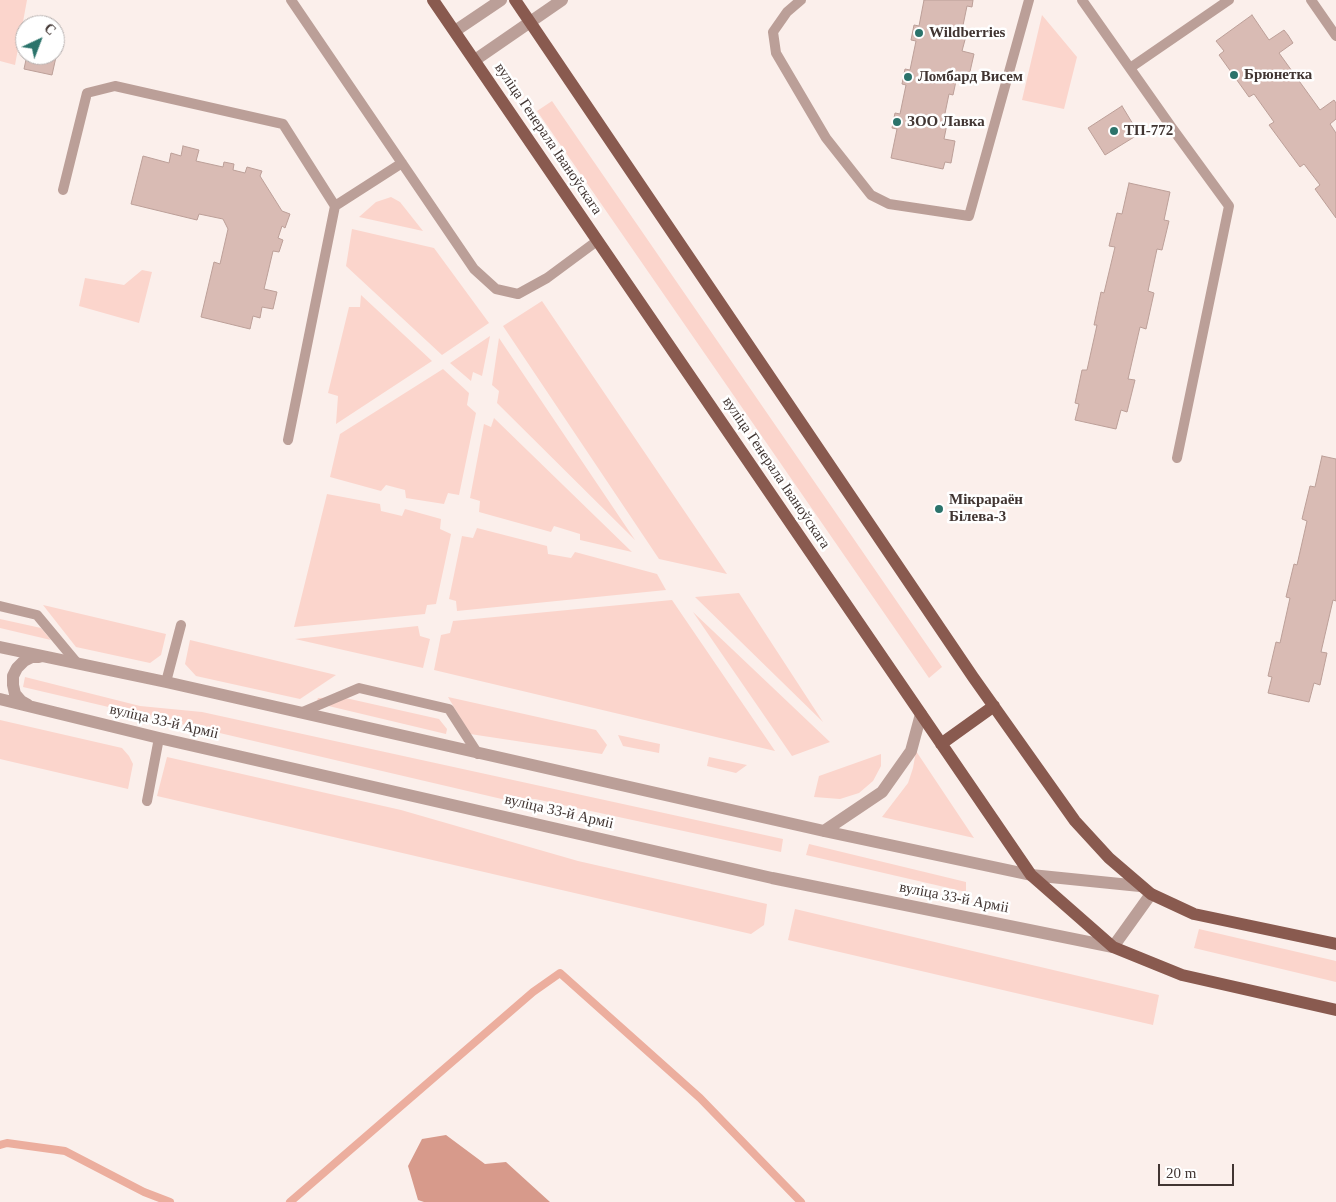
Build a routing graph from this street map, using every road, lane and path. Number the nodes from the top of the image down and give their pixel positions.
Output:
1 (291, 0) edge
2 (433, 0) edge
3 (501, 0) edge
4 (515, 0) edge
5 (562, 0) edge
6 (801, 0) edge
7 (1029, 0) edge
8 (1082, 0) edge
9 (1229, 0) edge
10 (1311, 0) edge
11 (530, 22) junction
12 (455, 31) junction
13 (1336, 36) edge
14 (475, 60) junction
15 (1130, 68) junction
16 (402, 163) junction
17 (63, 190) dead end
18 (335, 206) junction
19 (598, 241) junction
20 (288, 440) dead end
21 (1177, 458) dead end
22 (0, 606) edge
23 (181, 625) dead end
24 (0, 647) edge
25 (42, 657) junction
26 (77, 663) junction
27 (166, 682) junction
28 (0, 699) edge
29 (28, 705) junction
30 (994, 706) junction
31 (300, 713) junction
32 (921, 714) junction
33 (159, 738) junction
34 (941, 744) junction
35 (478, 754) junction
36 (147, 801) dead end
37 (824, 831) junction
38 (1031, 875) junction
39 (1140, 886) junction
40 (1151, 894) junction
41 (1336, 944) edge
42 (1113, 947) junction
43 (1336, 1010) edge

1 - 16 lane
2 - 12 main road, вуліца Генерала Іваноўскага
3 - 12 street
4 - 11 main road
5 - 11 street
6 - 7 lane
8 - 15 lane
9 - 15 lane
10 - 13 lane
11 - 14 street
11 - 30 main road
12 - 14 main road, вуліца Генерала Іваноўскага
14 - 19 main road, вуліца Генерала Іваноўскага
15 - 21 lane
16 - 18 lane
16 - 19 lane
17 - 18 lane
18 - 20 lane
19 - 32 main road, вуліца Генерала Іваноўскага
22 - 26 lane
23 - 27 lane
24 - 25 street
25 - 26 street
25 - 29 street
26 - 27 street
27 - 31 street
28 - 29 street, вуліца 33-й Арміі
29 - 33 street, вуліца 33-й Арміі
30 - 34 main road
30 - 39 main road
31 - 35 street
31 - 35 lane
32 - 34 main road, вуліца Генерала Іваноўскага
32 - 37 street
33 - 36 lane
33 - 42 street, вуліца 33-й Арміі
34 - 38 main road, вуліца Генерала Іваноўскага
35 - 37 street
37 - 38 street
38 - 39 street
38 - 42 main road, вуліца Генерала Іваноўскага
39 - 40 main road
40 - 41 main road
40 - 42 street
42 - 43 main road, вуліца 33-й Арміі

